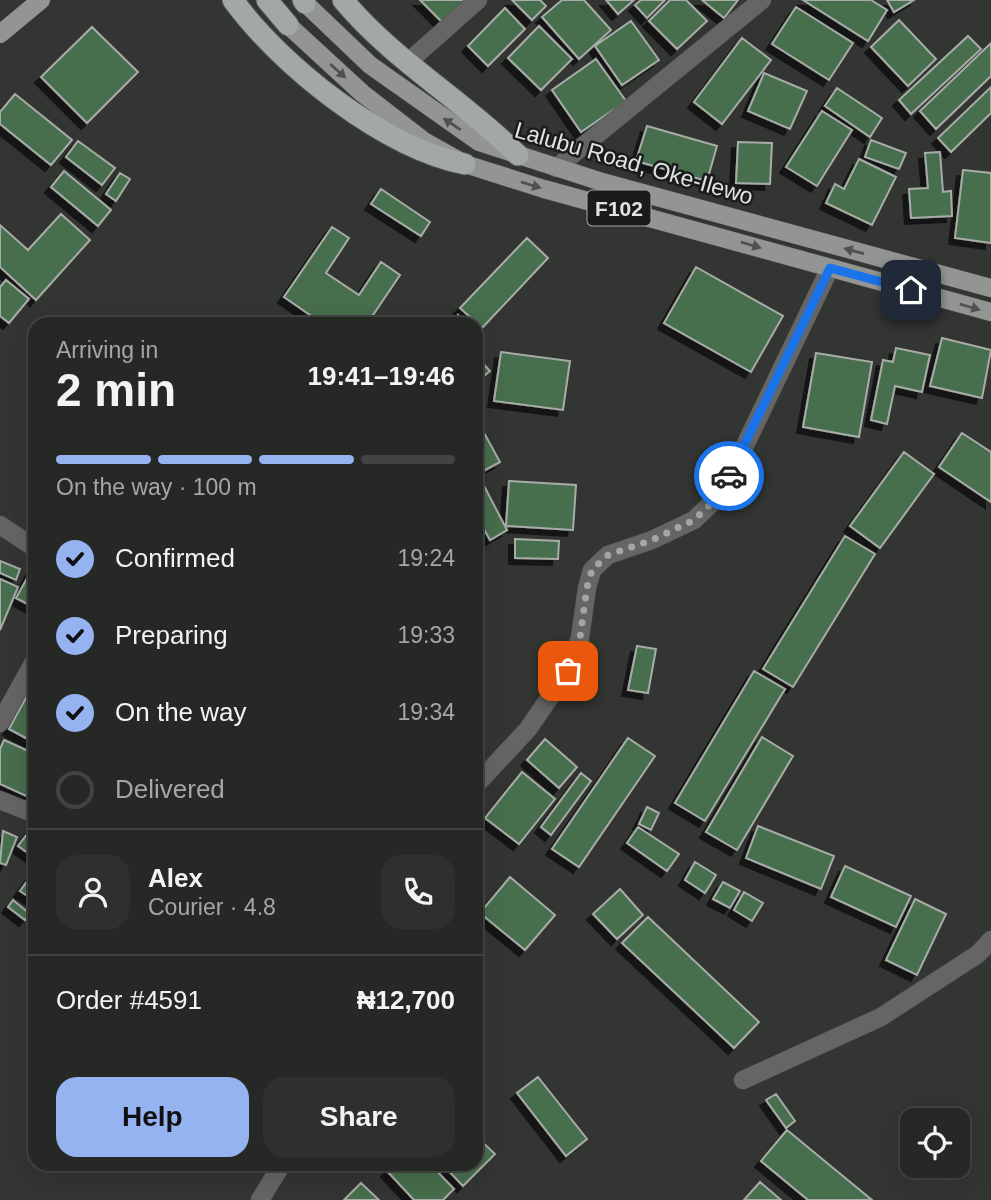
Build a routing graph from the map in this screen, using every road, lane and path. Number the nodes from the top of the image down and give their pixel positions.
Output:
1 (41, 0) edge
2 (233, 0) edge
3 (267, 0) edge
4 (343, 0) edge
5 (478, 0) edge
6 (762, 0) edge
7 (304, 1) edge
8 (288, 25) joint
9 (0, 34) edge
10 (407, 63) junction
11 (518, 155) junction
12 (465, 164) junction
13 (556, 168) junction
14 (830, 268) junction
15 (991, 288) edge
16 (991, 312) edge
17 (0, 525) edge
18 (28, 543) edge
19 (28, 673) edge
20 (0, 723) edge
21 (483, 777) edge
22 (0, 800) edge
23 (28, 811) edge
24 (991, 940) edge
25 (743, 1080) dead end
26 (278, 1171) edge
27 (260, 1200) edge

1 - 9 main road
2 - 12 highway
3 - 8 highway, F102
4 - 10 highway
5 - 10 street
6 - 13 street
11 -> 7 main road, Lalubu Road, Oke-Ilewo / F102
8 -> 12 main road, Lalubu Road, Oke-Ilewo / F102
10 - 11 highway
11 - 13 main road, Lalubu Road, Oke-Ilewo / F102
12 -> 14 main road, Lalubu Road, Oke-Ilewo / F102
15 -> 13 main road, Lalubu Road, Oke-Ilewo / F102
14 -> 16 main road, Lalubu Road, Oke-Ilewo / F102
14 - 21 street
17 - 18 street
19 - 20 street
22 - 23 street
24 - 25 street
26 - 27 street

